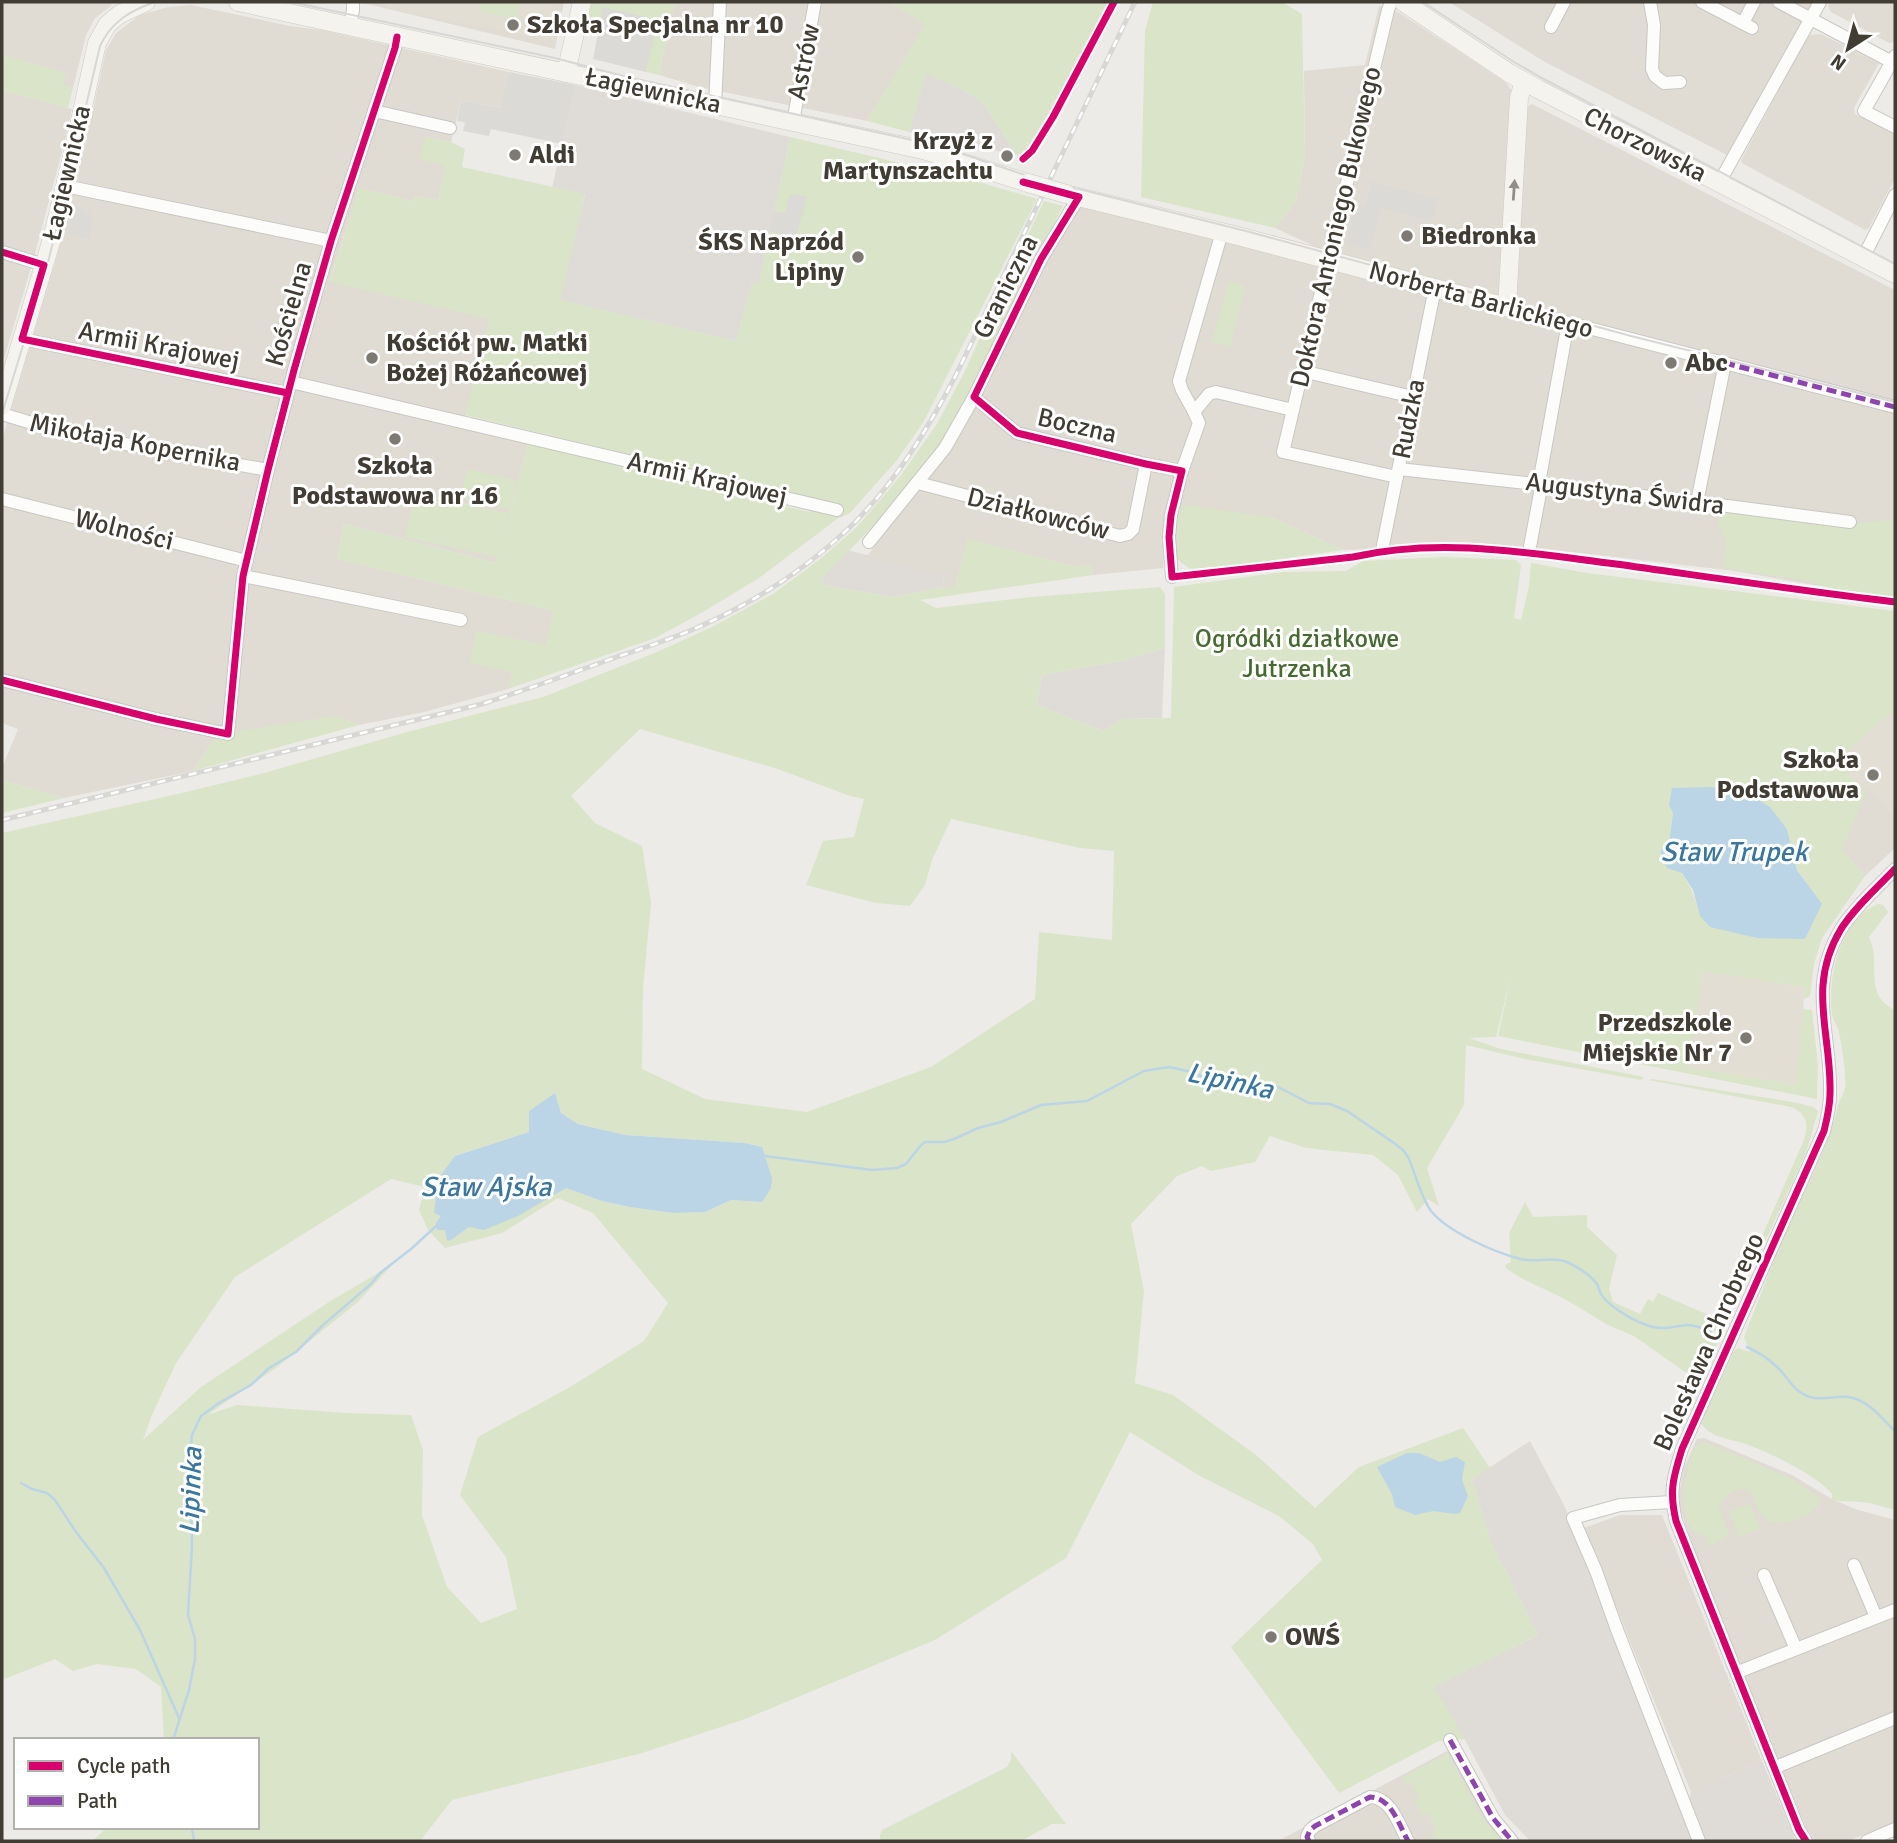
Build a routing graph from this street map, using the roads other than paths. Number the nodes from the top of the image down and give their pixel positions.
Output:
1 (144, 2) edge
2 (238, 2) edge
3 (352, 2) edge
4 (582, 2) edge
5 (720, 2) edge
6 (815, 2) edge
7 (1391, 2) edge
8 (1403, 2) edge
9 (1564, 2) edge
10 (1650, 2) edge
11 (1702, 2) edge
12 (1754, 2) edge
13 (1779, 2) edge
14 (1820, 2) edge
15 (119, 8) edge
16 (1810, 19) junction
17 (350, 26) junction
18 (1551, 27) dead end
19 (397, 37) junction
20 (1893, 58) edge
21 (566, 73) junction
22 (1524, 81) junction
23 (1680, 82) dead end
24 (715, 105) junction
25 (374, 111) junction
26 (793, 122) junction
27 (1895, 127) edge
28 (450, 128) dead end
29 (1719, 183) junction
30 (65, 186) junction
31 (1072, 195) junction
32 (1895, 195) edge
33 (1222, 232) junction
34 (331, 242) junction
35 (2, 253) edge
36 (1863, 258) junction
37 (1328, 260) junction
38 (44, 265) junction
39 (1895, 274) edge
40 (1435, 288) junction
41 (1507, 307) junction
42 (1568, 323) junction
43 (22, 340) junction
44 (1725, 363) junction
45 (1302, 371) junction
46 (290, 387) junction
47 (974, 397) junction
48 (1413, 397) junction
49 (2, 406) edge
50 (1895, 407) edge
51 (1293, 410) junction
52 (1194, 411) junction
53 (2, 414) edge
54 (1283, 452) joint
55 (1146, 464) junction
56 (268, 470) junction
57 (1182, 471) junction
58 (1398, 473) junction
59 (918, 483) junction
60 (1539, 483) junction
61 (2, 499) edge
62 (1697, 502) junction
63 (837, 510) dead end
64 (1850, 522) dead end
65 (869, 542) dead end
66 (1382, 550) dead end
67 (1529, 552) dead end
68 (247, 561) junction
69 (243, 576) junction
70 (1172, 577) dead end
71 (461, 620) dead end
72 (2, 680) edge
73 (1895, 869) edge
74 (1672, 1502) junction
75 (1854, 1565) dead end
76 (1764, 1575) dead end
77 (1895, 1609) edge
78 (1876, 1617) junction
79 (1796, 1649) junction
80 (1738, 1672) junction
81 (1895, 1718) edge
82 (1450, 1740) dead end
83 (1776, 1767) junction
84 (1895, 1829) edge
85 (1309, 1841) edge
86 (1408, 1841) edge
87 (1512, 1841) edge
88 (1699, 1841) edge
89 (1806, 1841) edge
90 (1867, 1841) edge

1 - 15 street, Łagiewnicka
2 - 17 street, Łagiewnicka
3 - 17 street
4 - 21 street
5 - 24 street
6 - 26 street, Astrów
7 - 37 street, Doktora Antoniego Bukowego
8 - 22 street, Chorzowska
9 - 18 street
10 - 23 street
11 - 12 street
13 - 16 street
14 - 16 street
15 - 30 street, Łagiewnicka
16 - 20 street
16 - 29 street
17 - 19 street, Łagiewnicka
19 - 21 street, Łagiewnicka
19 - 25 street, Kościelna
20 - 27 street
21 - 24 street, Łagiewnicka
22 - 29 street, Chorzowska
41 -> 22 street
24 - 26 street, Łagiewnicka
25 - 28 street
25 - 34 street, Kościelna
26 - 31 street, Łagiewnicka, bridge
29 - 36 street, Chorzowska
30 - 34 street
30 - 38 street, Łagiewnicka
31 - 33 street, Norberta Barlickiego
31 - 47 street, Graniczna
32 - 36 street
33 - 37 street, Norberta Barlickiego
33 - 52 street
34 - 46 street, Kościelna
35 - 38 street
36 - 39 street, Chorzowska
37 - 40 street, Norberta Barlickiego
37 - 45 street, Doktora Antoniego Bukowego
38 - 43 street, Łagiewnicka
40 - 41 street, Norberta Barlickiego
40 - 48 street, Rudzka
41 - 42 street, Norberta Barlickiego
42 - 44 street, Norberta Barlickiego
42 - 60 street
43 - 46 street, Armii Krajowej
43 - 49 street, Łagiewnicka
44 - 50 street, Norberta Barlickiego
44 - 62 street
45 - 48 street
45 - 51 street, Doktora Antoniego Bukowego
46 - 56 street, Kościelna
46 - 63 street, Armii Krajowej
47 - 55 street, Boczna
47 - 59 street, Graniczna
48 - 58 street, Rudzka
51 - 52 street
51 - 54 street, Doktora Antoniego Bukowego
52 - 57 street
53 - 56 street, Mikołaja Kopernika
54 - 58 street, Augustyna Świdra
55 - 57 street, Boczna
55 - 59 street, Działkowców
56 - 68 street, Kościelna
57 - 70 street
58 - 60 street, Augustyna Świdra
58 - 66 street, Rudzka
59 - 65 street, Graniczna
60 - 62 street, Augustyna Świdra
60 - 67 street
61 - 68 street, Wolności
62 - 64 street, Augustyna Świdra
68 - 69 street, Kościelna
69 - 71 street
69 - 72 street, Kościelna
73 - 74 street, Bolesława Chrobrego
74 - 80 street, Bolesława Chrobrego
74 - 88 street
75 - 78 street
76 - 79 street
77 - 78 street
78 - 79 street
79 - 80 street
80 - 83 street, Bolesława Chrobrego
81 - 83 street
82 - 87 street
83 - 89 street, Bolesława Chrobrego
84 - 90 street
85 - 86 street

